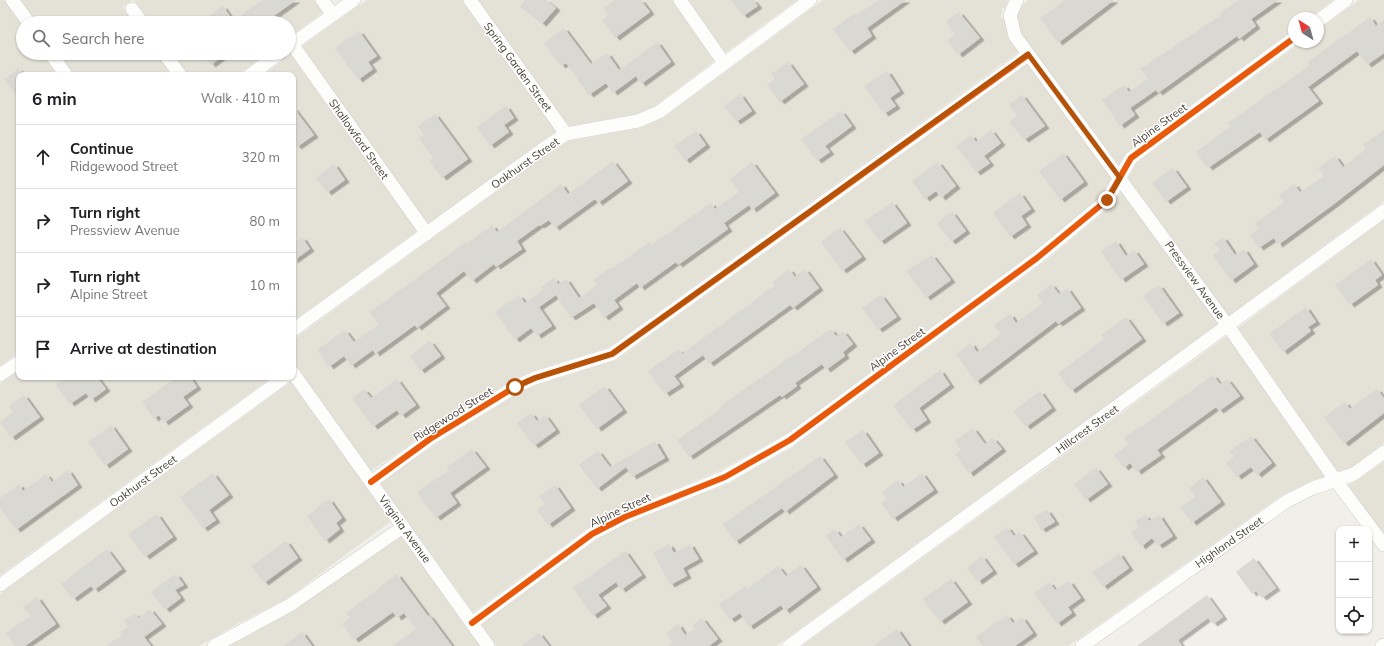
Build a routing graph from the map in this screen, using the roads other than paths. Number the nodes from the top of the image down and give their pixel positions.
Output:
1 (12, 0) edge
2 (322, 0) edge
3 (354, 0) edge
4 (470, 0) edge
5 (680, 0) edge
6 (810, 0) edge
7 (1017, 0) edge
8 (1346, 0) edge
9 (132, 9) dead end
10 (333, 15) junction
11 (24, 16) edge
12 (137, 16) edge
13 (1324, 16) edge
14 (296, 42) edge
15 (1288, 42) edge
16 (296, 54) edge
17 (1028, 54) junction
18 (55, 60) edge
19 (169, 60) edge
20 (270, 60) edge
21 (724, 63) junction
22 (64, 72) edge
23 (178, 72) edge
24 (254, 72) edge
25 (566, 134) junction
26 (1120, 178) junction
27 (1384, 211) edge
28 (427, 234) junction
29 (1228, 326) junction
30 (296, 328) edge
31 (16, 364) edge
32 (0, 376) edge
33 (296, 377) edge
34 (282, 380) edge
35 (1384, 452) edge
36 (1336, 481) junction
37 (371, 482) junction
38 (403, 527) junction
39 (1384, 545) edge
40 (0, 585) edge
41 (472, 623) junction
42 (214, 646) edge
43 (488, 646) edge
44 (789, 646) edge
45 (1082, 646) edge

1 - 11 street
2 - 10 street
3 - 10 street
4 - 25 street, Spring Garden Street
5 - 21 street
6 - 21 street, Oakhurst Street
7 - 17 street, Pressview Avenue
8 - 13 street
9 - 12 street
10 - 14 street
15 - 26 street, Alpine Street
16 - 28 street, Shallowford Street
17 - 26 street, Pressview Avenue
17 - 37 street, Ridgewood Street
18 - 22 street
19 - 23 street
20 - 24 street
21 - 25 street, Oakhurst Street
25 - 28 street, Oakhurst Street
26 - 29 street, Pressview Avenue
26 - 41 street, Alpine Street
27 - 29 street, Hillcrest Street
28 - 30 street, Oakhurst Street
29 - 36 street, Pressview Avenue
29 - 44 street, Hillcrest Street
31 - 32 street
33 - 37 street, Virginia Avenue
34 - 40 street, Oakhurst Street
35 - 36 street, Highland Street
36 - 39 street, Pressview Avenue
36 - 45 street, Highland Street
37 - 38 street, Virginia Avenue
38 - 41 street, Virginia Avenue
38 - 42 street
41 - 43 street, Virginia Avenue

